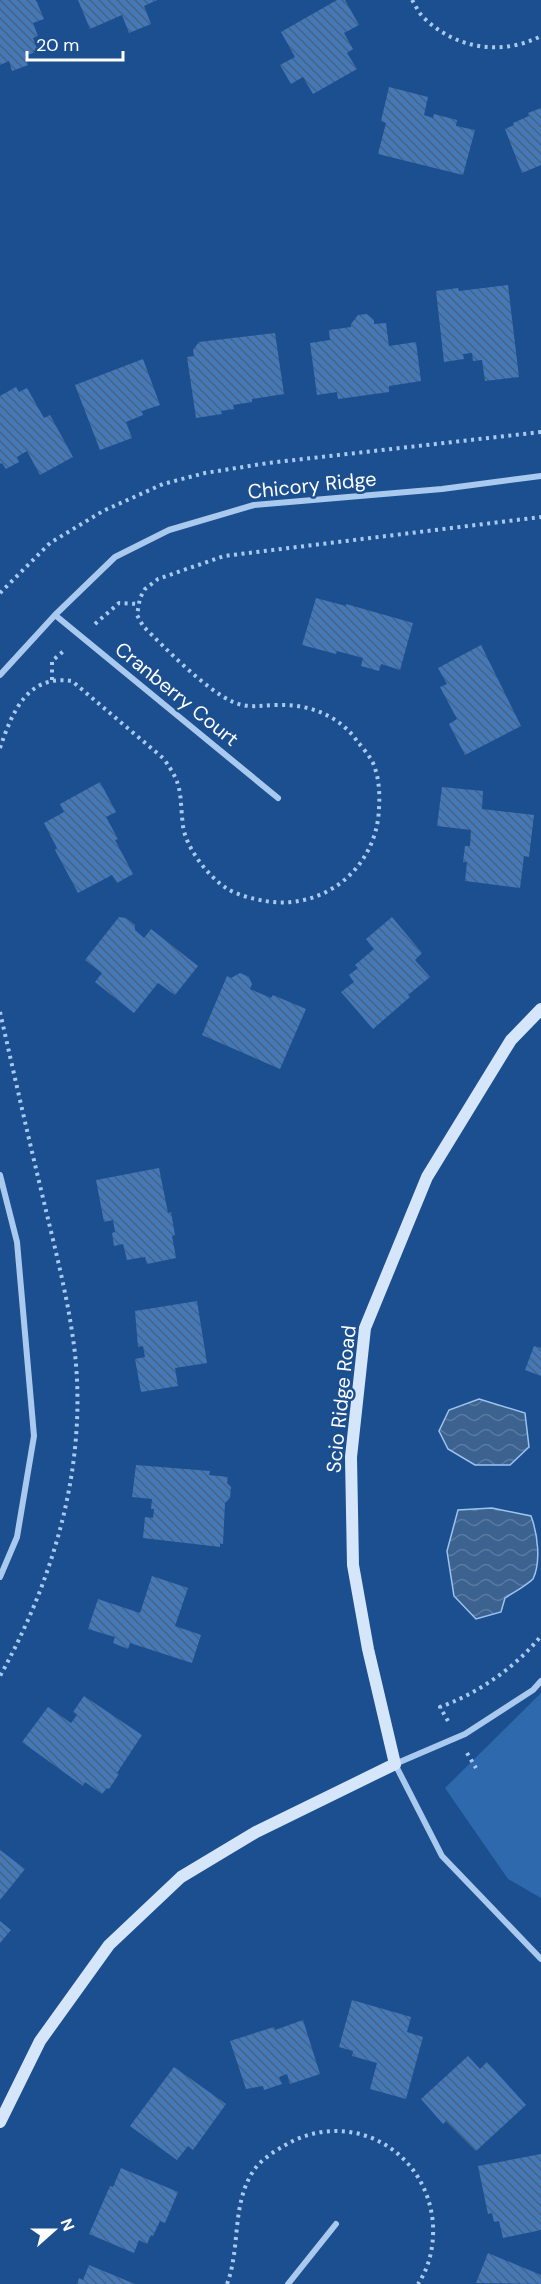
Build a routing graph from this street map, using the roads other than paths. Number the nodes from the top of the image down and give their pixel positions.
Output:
1 (541, 476) edge
2 (55, 615) junction
3 (0, 675) edge
4 (278, 798) dead end
5 (541, 1009) edge
6 (0, 1175) edge
7 (0, 1577) edge
8 (541, 1681) edge
9 (395, 1764) junction
10 (541, 1959) edge
11 (0, 2122) edge
12 (336, 2224) dead end
13 (288, 2284) edge

1 - 2 street, Chicory Ridge
2 - 3 street, Chicory Ridge
2 - 4 street, Cranberry Court
5 - 9 street, Scio Ridge Road
6 - 7 street
8 - 9 street
9 - 10 street, Scio Ridge Road
9 - 11 street
12 - 13 street

